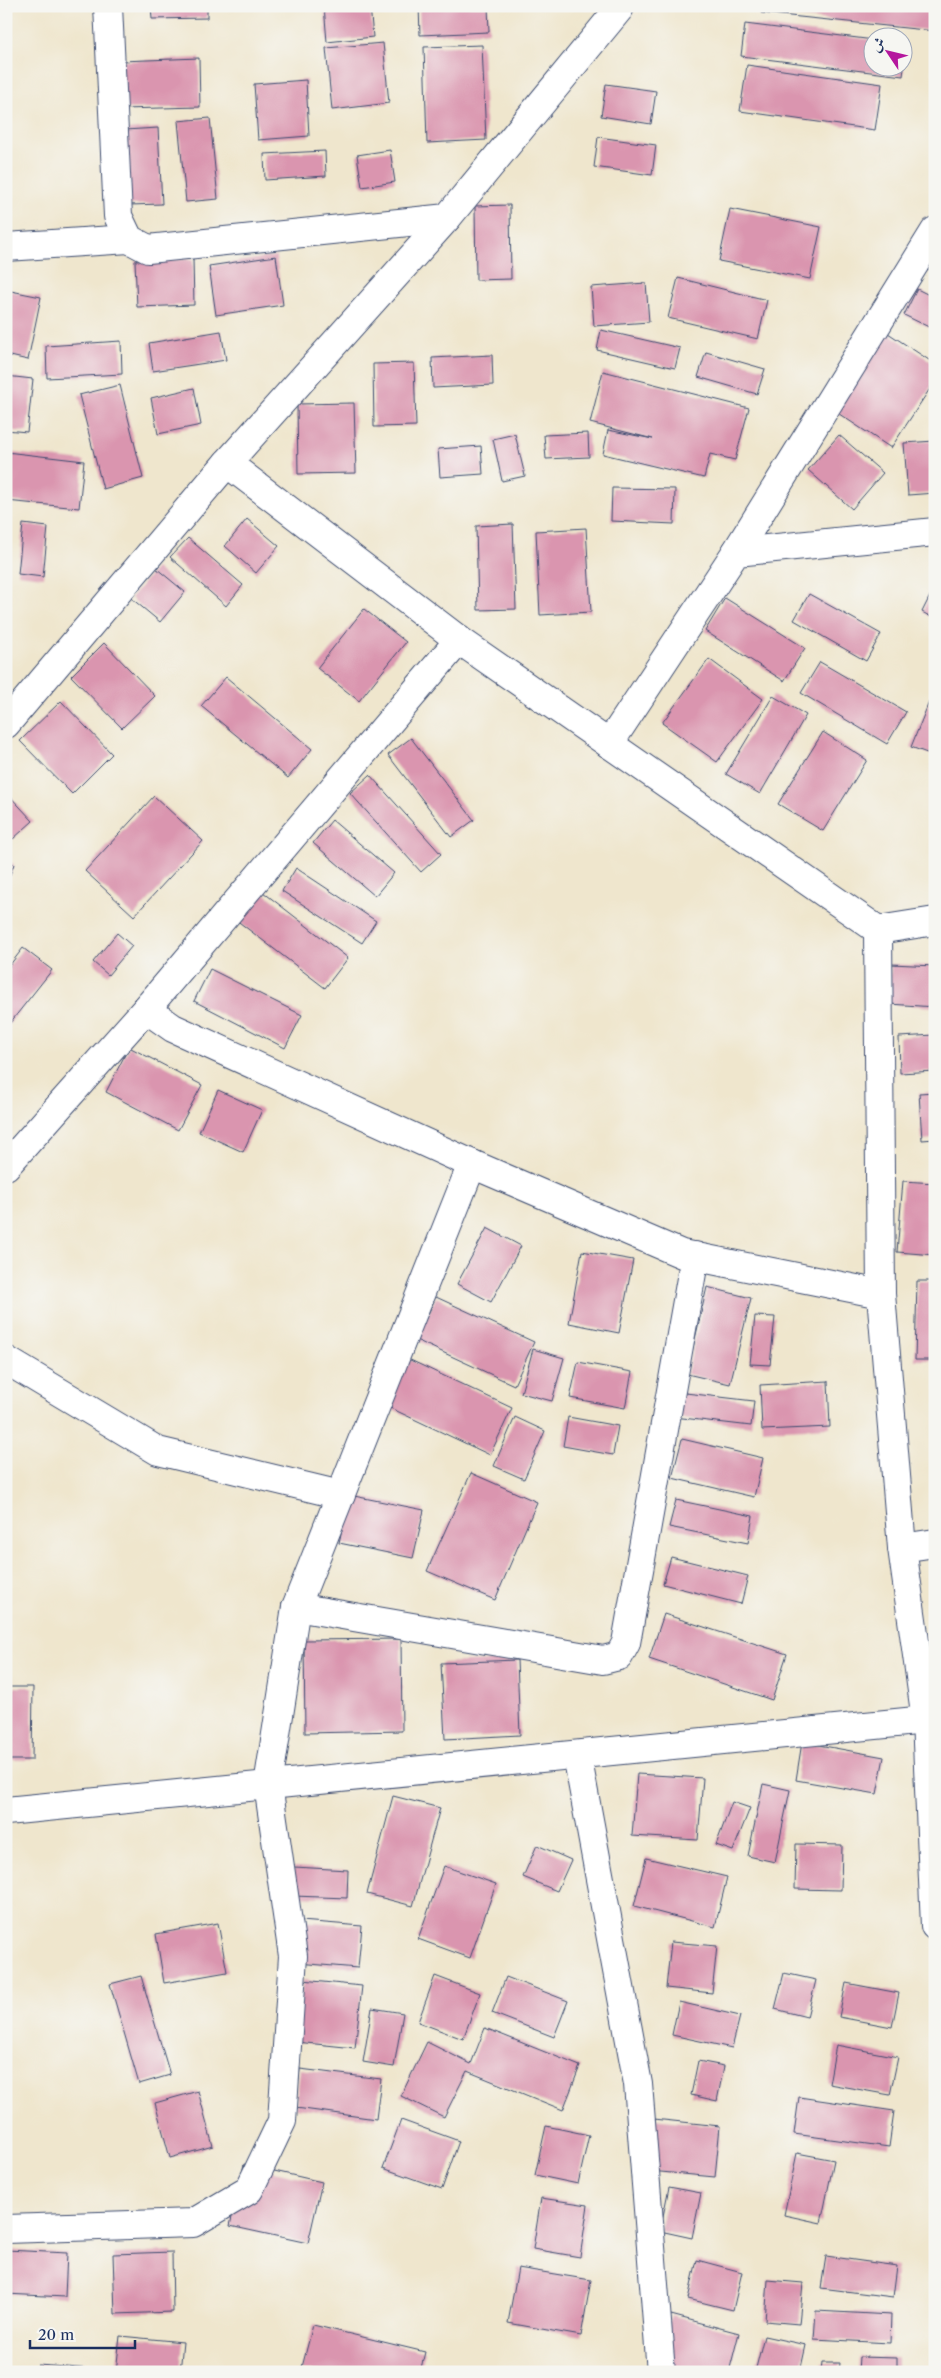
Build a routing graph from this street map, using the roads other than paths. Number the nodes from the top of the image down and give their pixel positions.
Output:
1 (108, 6) edge
2 (618, 6) edge
3 (447, 218) junction
4 (935, 231) edge
5 (129, 239) junction
6 (6, 247) edge
7 (228, 463) junction
8 (935, 532) edge
9 (736, 552) junction
10 (459, 640) junction
11 (6, 724) edge
12 (609, 744) junction
13 (935, 921) edge
14 (878, 930) junction
15 (146, 1010) junction
16 (472, 1164) junction
17 (6, 1166) edge
18 (695, 1256) junction
19 (881, 1294) junction
20 (6, 1360) edge
21 (341, 1495) junction
22 (935, 1543) edge
23 (902, 1548) junction
24 (296, 1607) junction
25 (926, 1720) junction
26 (577, 1755) junction
27 (268, 1785) junction
28 (6, 1811) edge
29 (935, 1926) edge
30 (6, 2229) edge
31 (661, 2372) edge

1 - 5 street
2 - 3 street
3 - 5 street
3 - 7 street
4 - 9 street
5 - 6 street
7 - 10 street
7 - 11 street
8 - 9 street
9 - 12 street
10 - 12 street
10 - 15 street
12 - 14 street
13 - 14 street
14 - 19 street
15 - 16 street
15 - 17 street
16 - 18 street
16 - 21 street
18 - 19 street
18 - 24 street
19 - 23 street
20 - 21 street
21 - 24 street
22 - 23 street
23 - 25 street
24 - 27 street
25 - 26 street
25 - 29 street
26 - 27 street
26 - 31 street
27 - 28 street
27 - 30 street

